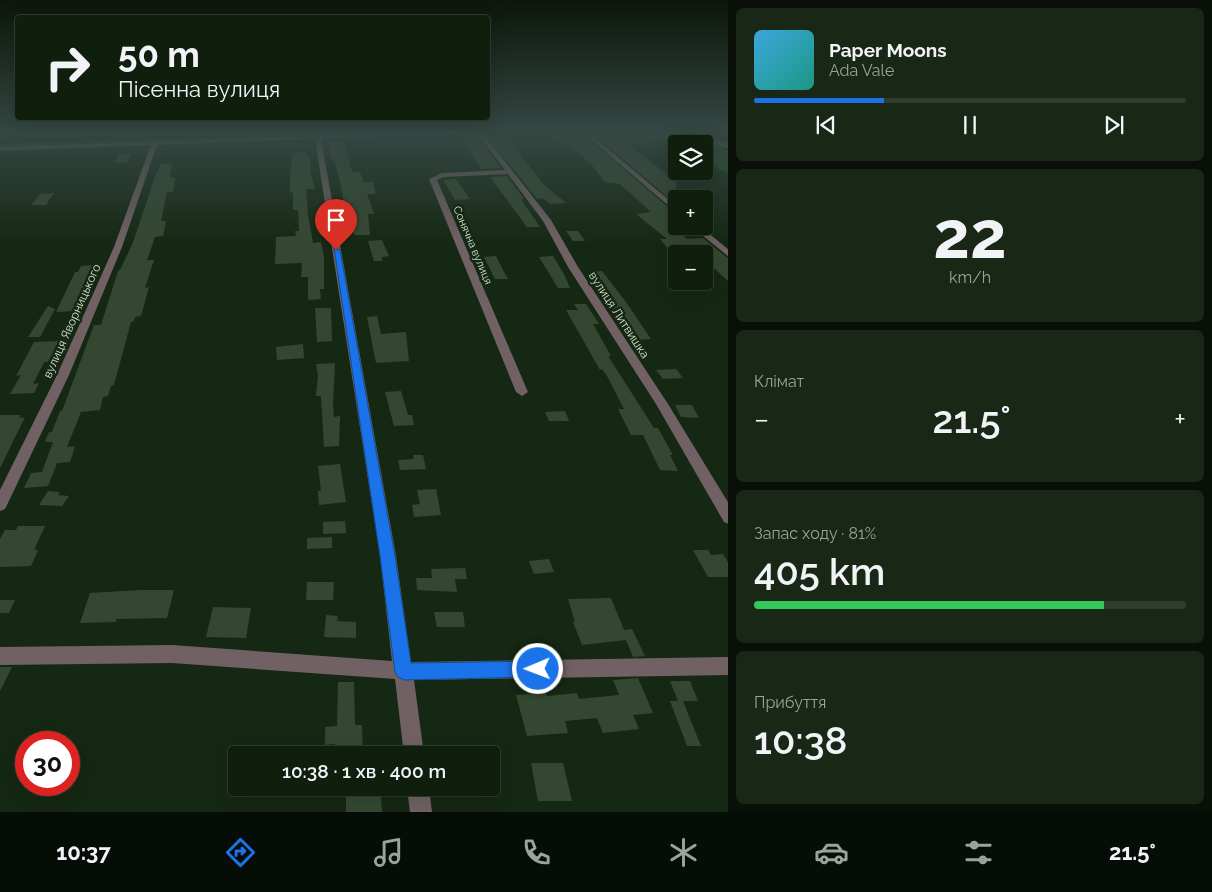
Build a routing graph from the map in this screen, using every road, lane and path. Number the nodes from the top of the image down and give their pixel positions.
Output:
1 (145, 170) edge
2 (323, 170) edge
3 (629, 170) edge
4 (510, 172) joint
5 (668, 203) edge
6 (705, 235) edge
7 (728, 255) edge
8 (522, 392) dead end
9 (0, 505) edge
10 (728, 518) edge
11 (0, 656) edge
12 (728, 666) edge
13 (404, 672) junction
14 (413, 746) edge
15 (419, 796) edge
16 (421, 812) edge

1 - 9 street, вулиця Яворницького
2 - 13 street
3 - 5 street
4 - 8 street, Сонячна вулиця
4 - 10 street, вулиця Литвишка
6 - 7 street
11 - 13 street
12 - 13 street
13 - 14 street
15 - 16 street

